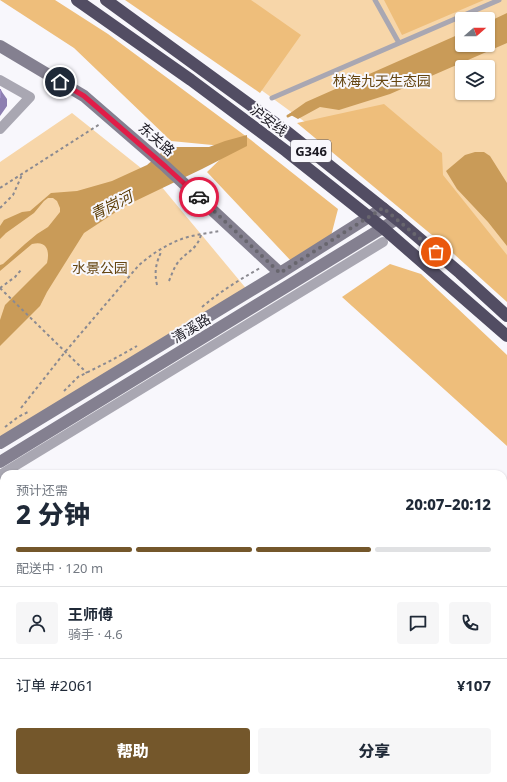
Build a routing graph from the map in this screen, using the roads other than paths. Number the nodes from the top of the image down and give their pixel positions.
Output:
1 (77, 0) edge
2 (106, 0) edge
3 (376, 0) edge
4 (499, 0) edge
5 (399, 44) junction
6 (0, 46) edge
7 (0, 80) edge
8 (272, 98) dead end
9 (0, 129) edge
10 (383, 208) junction
11 (369, 217) junction
12 (397, 220) junction
13 (383, 228) junction
14 (382, 242) dead end
15 (280, 273) junction
16 (507, 316) edge
17 (507, 336) edge
18 (0, 443) edge
19 (0, 462) edge
20 (8, 470) edge

1 - 11 highway, 沪安线 / G346
2 - 10 highway, 沪安线 / G346
3 - 5 lane
4 - 5 lane
5 - 8 lane
6 - 15 main road, 东关路
7 - 9 street
10 - 11 main road, 清溪路
10 - 12 highway, 沪安线 / G346
11 - 13 highway, 沪安线 / G346
11 - 15 main road, 清溪路
12 - 13 main road, 清溪路
12 - 16 highway, 沪安线 / G346
13 - 17 highway, 沪安线 / G346
13 - 19 main road, 清溪路
14 - 20 street
15 - 18 main road, 清溪路

